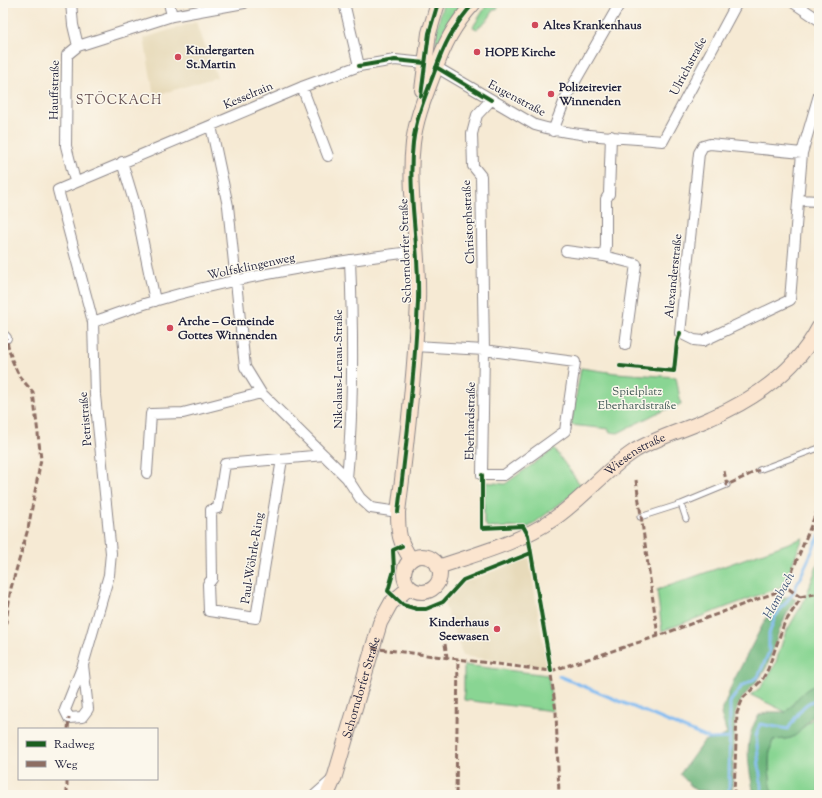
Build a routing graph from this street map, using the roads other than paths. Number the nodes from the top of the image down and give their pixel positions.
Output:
1 (71, 3) edge
2 (169, 3) edge
3 (244, 3) edge
4 (344, 3) edge
5 (438, 3) edge
6 (474, 3) edge
7 (620, 3) edge
8 (737, 3) edge
9 (794, 3) edge
10 (172, 16) junction
11 (819, 20) edge
12 (78, 46) junction
13 (430, 65) junction
14 (359, 66) junction
15 (302, 87) junction
16 (819, 95) edge
17 (491, 100) junction
18 (210, 126) junction
19 (553, 130) junction
20 (611, 136) junction
21 (663, 141) joint
22 (802, 153) junction
23 (328, 156) dead end
24 (122, 162) junction
25 (75, 182) junction
26 (798, 200) junction
27 (819, 201) edge
28 (418, 251) junction
29 (566, 251) dead end
30 (604, 256) junction
31 (350, 260) junction
32 (236, 281) junction
33 (155, 301) junction
34 (93, 322) junction
35 (819, 327) edge
36 (625, 345) dead end
37 (415, 346) junction
38 (484, 350) junction
39 (260, 393) junction
40 (819, 448) edge
41 (324, 455) junction
42 (282, 459) junction
43 (759, 470) dead end
44 (147, 473) dead end
45 (347, 478) junction
46 (727, 485) dead end
47 (681, 504) junction
48 (398, 512) junction
49 (640, 516) dead end
50 (686, 519) dead end
51 (411, 559) junction
52 (438, 567) junction
53 (409, 588) junction
54 (83, 665) dead end
55 (334, 778) junction
56 (315, 795) edge
57 (327, 795) edge

1 - 12 street
2 - 10 street
3 - 10 street
4 - 14 street
5 - 13 street
6 - 13 street, Schorndorfer Straße
7 - 19 street
8 - 21 street, Ulrichstraße
9 - 11 street
10 - 12 street
12 - 25 street, Hauffstraße
13 - 14 street, Kesselrain
13 - 17 street, Eugenstraße
13 - 28 street, Schorndorfer Straße
14 - 15 street, Kesselrain
15 - 18 street, Kesselrain
15 - 23 street
16 - 22 street
17 - 19 street, Eugenstraße
17 - 38 street, Christophstraße
18 - 24 street, Kesselrain
18 - 32 street
19 - 20 street, Eugenstraße
20 - 21 street, Eugenstraße
20 - 30 street
22 - 26 street, Alexanderstraße
22 - 26 street, Alexanderstraße
24 - 25 street, Kesselrain
24 - 33 street
25 - 34 street, Petristraße
26 - 27 street
28 - 31 street, Wolfsklingenweg
28 - 37 street, Schorndorfer Straße
29 - 30 street
30 - 36 street
31 - 32 street, Wolfsklingenweg
31 - 45 street, Nikolaus-Lenau-Straße
32 - 33 street, Wolfsklingenweg
32 - 39 street
33 - 34 street, Wolfsklingenweg
34 - 54 street, Petristraße
35 - 52 street, Wiesenstraße
37 - 38 street, Eberhardstraße
37 - 48 street, Schorndorfer Straße
38 - 38 street, Eberhardstraße
39 - 41 street
39 - 44 street
40 - 43 lane
41 - 42 street, Paul-Wöhrle-Ring
41 - 45 street
42 - 42 street, Paul-Wöhrle-Ring
45 - 48 street
46 - 47 lane
47 - 49 lane
47 - 50 lane
48 - 51 street, Schorndorfer Straße
51 - 52 street
51 - 53 street
52 - 53 street
53 - 55 street, Schorndorfer Straße
55 - 56 street
55 - 57 street, Schorndorfer Straße

